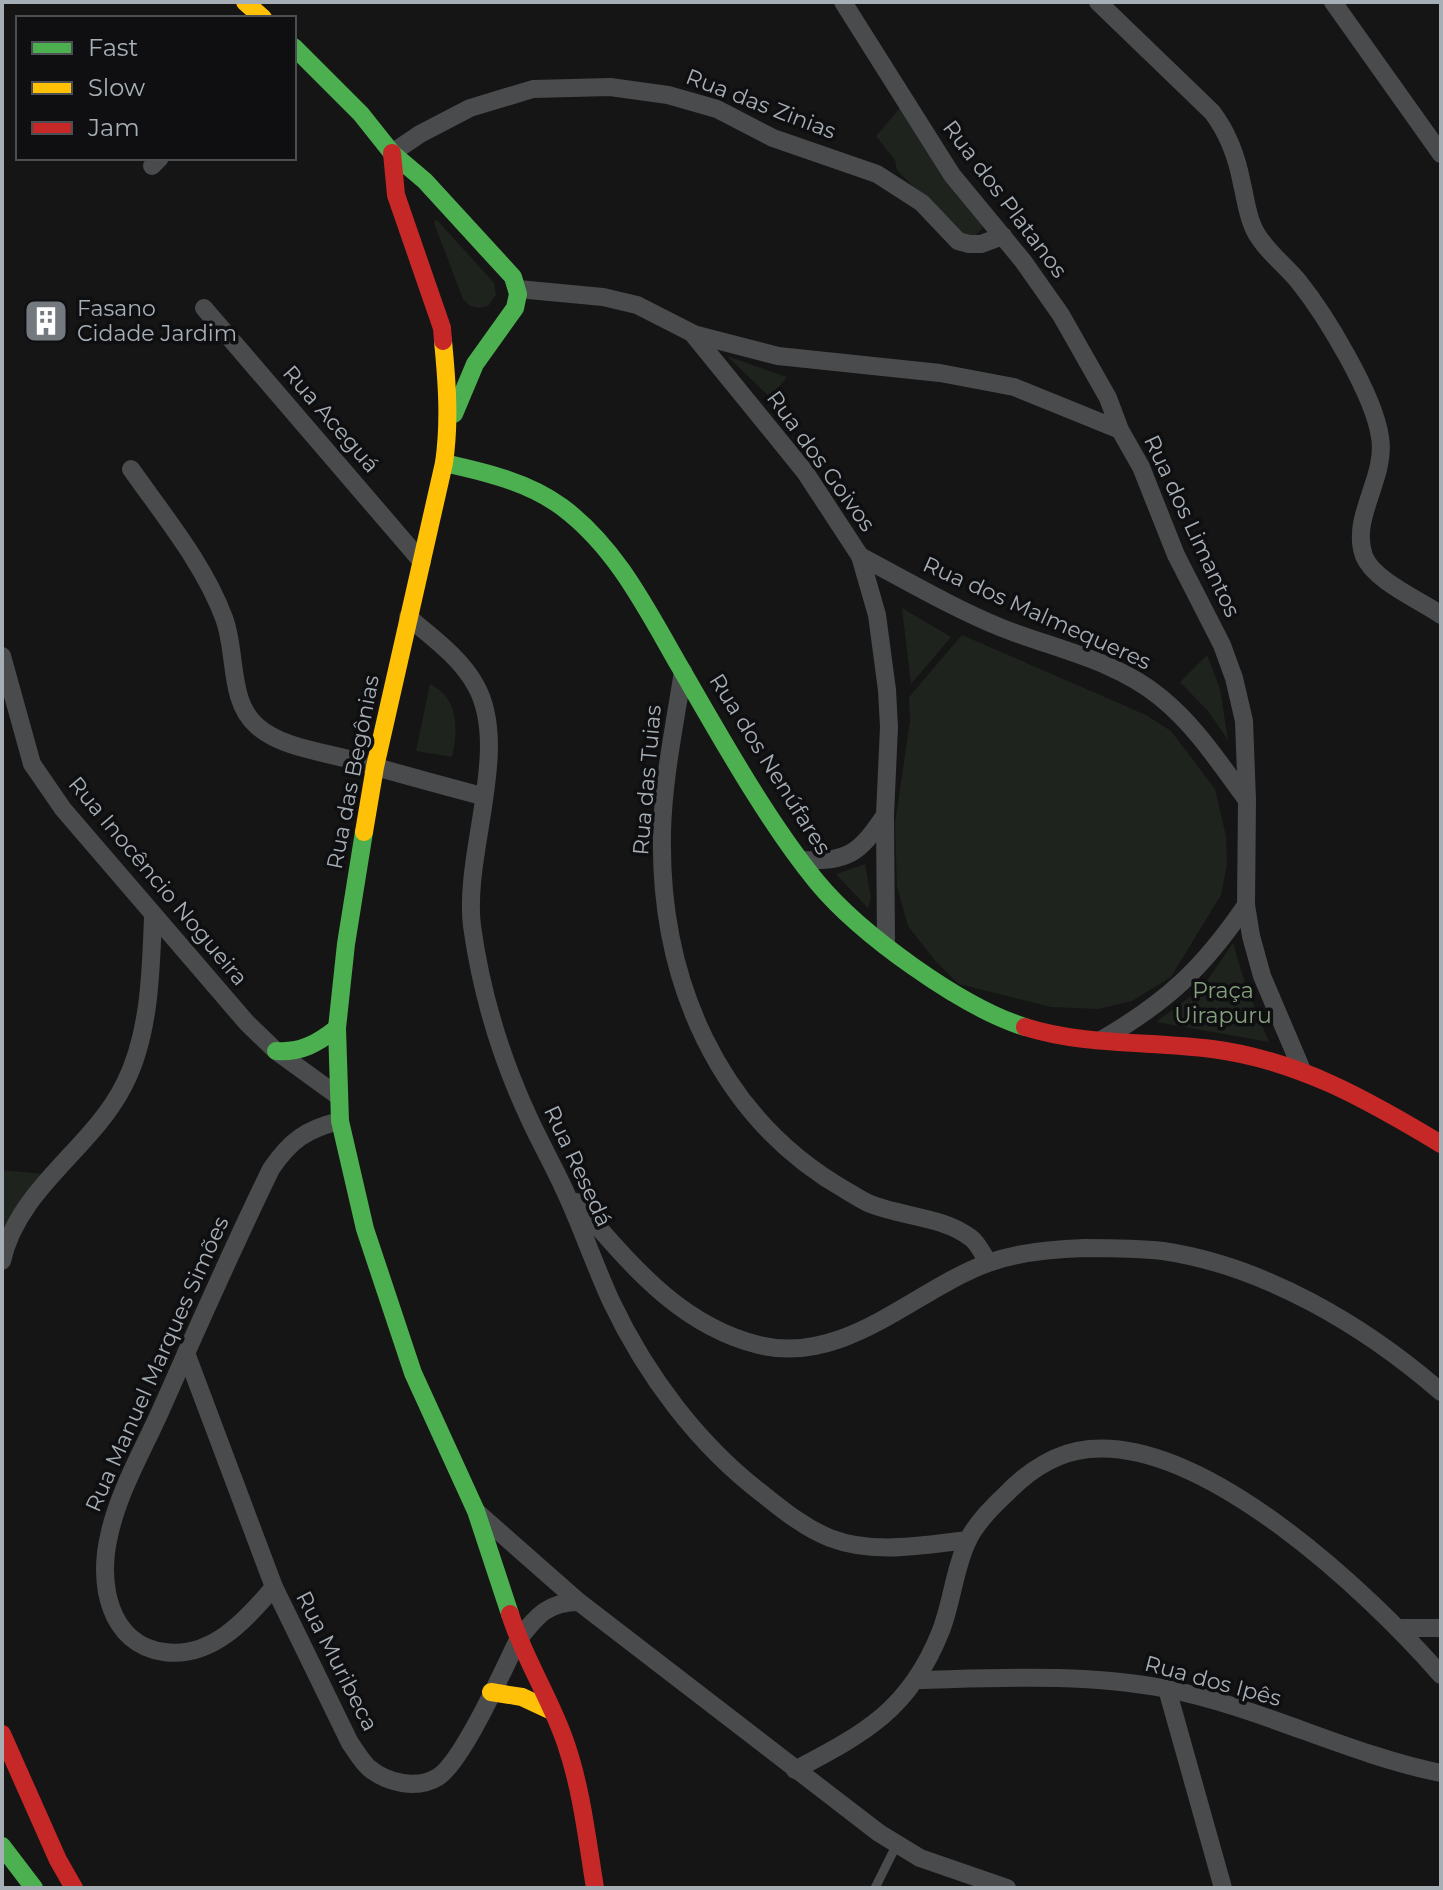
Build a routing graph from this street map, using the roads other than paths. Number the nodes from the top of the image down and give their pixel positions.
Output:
1 (245, 2) edge
2 (843, 2) edge
3 (1333, 2) edge
4 (1104, 5) edge
5 (261, 16) edge
6 (296, 49) edge
7 (392, 153) junction
8 (1441, 154) edge
9 (425, 181) junction
10 (396, 195) junction
11 (1003, 236) junction
12 (518, 289) junction
13 (204, 308) dead end
14 (456, 333) junction
15 (495, 333) junction
16 (692, 333) junction
17 (1120, 430) junction
18 (448, 436) junction
19 (444, 463) junction
20 (131, 469) dead end
21 (860, 556) junction
22 (422, 562) junction
23 (1441, 615) edge
24 (408, 617) junction
25 (2, 656) edge
26 (683, 671) junction
27 (375, 767) junction
28 (482, 796) junction
29 (1247, 800) junction
30 (885, 815) junction
31 (801, 860) junction
32 (1246, 905) junction
33 (153, 916) junction
34 (886, 944) junction
35 (337, 1028) junction
36 (1100, 1040) junction
37 (276, 1051) junction
38 (1302, 1070) junction
39 (338, 1096) junction
40 (340, 1121) junction
41 (1441, 1144) edge
42 (564, 1189) junction
43 (2, 1261) edge
44 (988, 1262) junction
45 (186, 1353) junction
46 (1441, 1392) edge
47 (476, 1511) junction
48 (968, 1540) junction
49 (274, 1587) junction
50 (579, 1602) junction
51 (1400, 1628) junction
52 (1441, 1628) edge
53 (518, 1640) junction
54 (1441, 1675) edge
55 (917, 1680) junction
56 (1167, 1689) junction
57 (491, 1692) junction
58 (552, 1711) junction
59 (2, 1734) edge
60 (795, 1770) junction
61 (1441, 1773) edge
62 (897, 1844) junction
63 (2, 1846) edge
64 (23, 1888) edge
65 (34, 1888) edge
66 (74, 1888) edge
67 (595, 1888) edge
68 (875, 1888) edge
69 (1007, 1888) edge
70 (1223, 1888) edge

1 - 5 main road
2 - 11 street, Rua dos Platanos
3 - 8 street
4 - 23 street
6 - 7 main road
7 - 9 main road
7 - 10 main road, Rua das Begônias
7 - 11 street, Rua das Zinias
9 - 10 main road
9 - 12 main road
10 - 14 main road, Rua das Begônias
11 - 17 street, Rua dos Platanos
12 - 15 main road, Rua das Begônias
12 - 16 street, Rua dos Goivos
13 - 22 street, Rua Aceguá
14 - 15 main road
14 - 18 main road, Rua das Begônias
15 - 18 main road, Rua das Begônias
16 - 17 street, Rua dos Limantos
16 - 21 street, Rua dos Goivos
17 - 29 street, Rua dos Limantos
18 - 19 main road, Rua das Begônias
19 - 22 main road, Rua das Begônias
19 - 26 main road, Rua dos Nenúfares
20 - 27 street
21 - 29 street, Rua dos Malmequeres
21 - 30 street, Rua dos Goivos
22 - 24 main road, Rua das Begônias
24 - 27 main road, Rua das Begônias
24 - 28 street, Rua Resedá
25 - 33 street, Rua Inocêncio Nogueira
26 - 31 main road, Rua dos Nenúfares
26 - 44 street, Rua das Tuias
27 - 28 street
27 - 35 main road, Rua das Begônias
28 - 42 street, Rua Resedá
29 - 32 street, Rua dos Limantos
30 - 31 street
30 - 34 street, Rua dos Goivos
31 - 34 main road, Rua dos Nenúfares
32 - 36 street
32 - 38 street, Rua dos Limantos
33 - 37 street, Rua Inocêncio Nogueira
33 - 43 street
34 - 36 main road, Rua dos Nenúfares
35 - 37 main road
35 - 39 main road, Rua das Begônias
36 - 38 main road
37 - 39 street, Rua Inocêncio Nogueira
38 - 41 main road
39 - 40 main road, Rua das Begônias
40 - 45 street, Rua Manuel Marques Simões
40 - 47 main road, Rua das Begônias
42 - 44 street
42 - 48 street, Rua Resedá
44 - 46 street
45 - 49 street, Rua Muribeca
45 - 49 street, Rua Manuel Marques Simões
47 - 50 street
47 - 53 main road, Rua das Begônias
48 - 51 street
48 - 55 street
49 - 57 street, Rua Muribeca
50 - 53 street, Rua Muribeca
50 - 60 street
51 - 52 street
51 - 54 street
53 - 57 street, Rua Muribeca
53 - 58 main road, Rua das Begônias
55 - 56 street, Rua dos Ipês
55 - 60 street
56 - 61 street, Rua dos Ipês
56 - 70 street
57 - 58 main road
58 - 67 main road, Rua das Begônias
59 - 66 main road
60 - 62 street
62 - 68 lane
62 - 69 street
63 - 64 main road
63 - 65 main road

